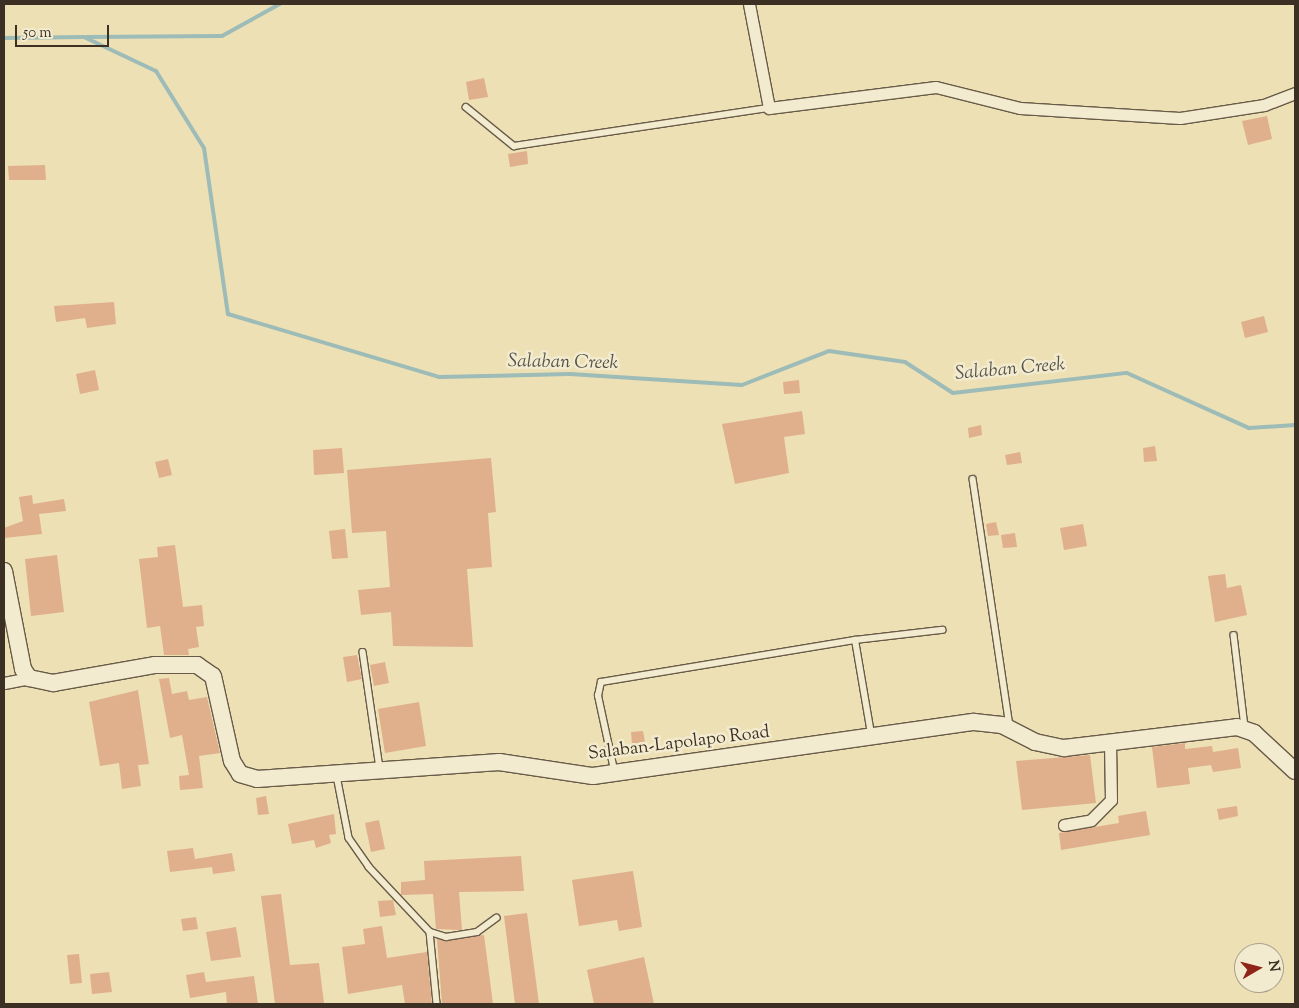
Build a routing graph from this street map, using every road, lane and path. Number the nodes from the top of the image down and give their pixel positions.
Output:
1 (749, 4) edge
2 (1295, 93) edge
3 (466, 107) dead end
4 (769, 108) junction
5 (973, 479) dead end
6 (4, 571) edge
7 (942, 630) dead end
8 (1234, 635) dead end
9 (855, 640) junction
10 (363, 652) dead end
11 (29, 678) junction
12 (4, 683) edge
13 (1011, 729) junction
14 (1246, 730) junction
15 (872, 738) junction
16 (1110, 742) junction
17 (1295, 771) edge
18 (380, 772) junction
19 (614, 772) junction
20 (336, 774) junction
21 (1064, 825) dead end
22 (496, 918) dead end
23 (430, 932) junction
24 (437, 1004) edge

1 - 4 street
2 - 4 street
3 - 4 lane
5 - 13 lane
6 - 11 street
7 - 9 lane
8 - 14 lane
9 - 15 lane
9 - 19 lane
10 - 18 lane
11 - 12 street
11 - 20 street, Salaban-Lapolapo Road
13 - 15 street, Salaban-Lapolapo Road
13 - 16 street, Salaban-Lapolapo Road
14 - 16 street, Salaban-Lapolapo Road
14 - 17 street
15 - 19 street, Salaban-Lapolapo Road
16 - 21 street
18 - 19 street, Salaban-Lapolapo Road
18 - 20 street, Salaban-Lapolapo Road
20 - 23 lane
22 - 23 lane
23 - 24 lane

